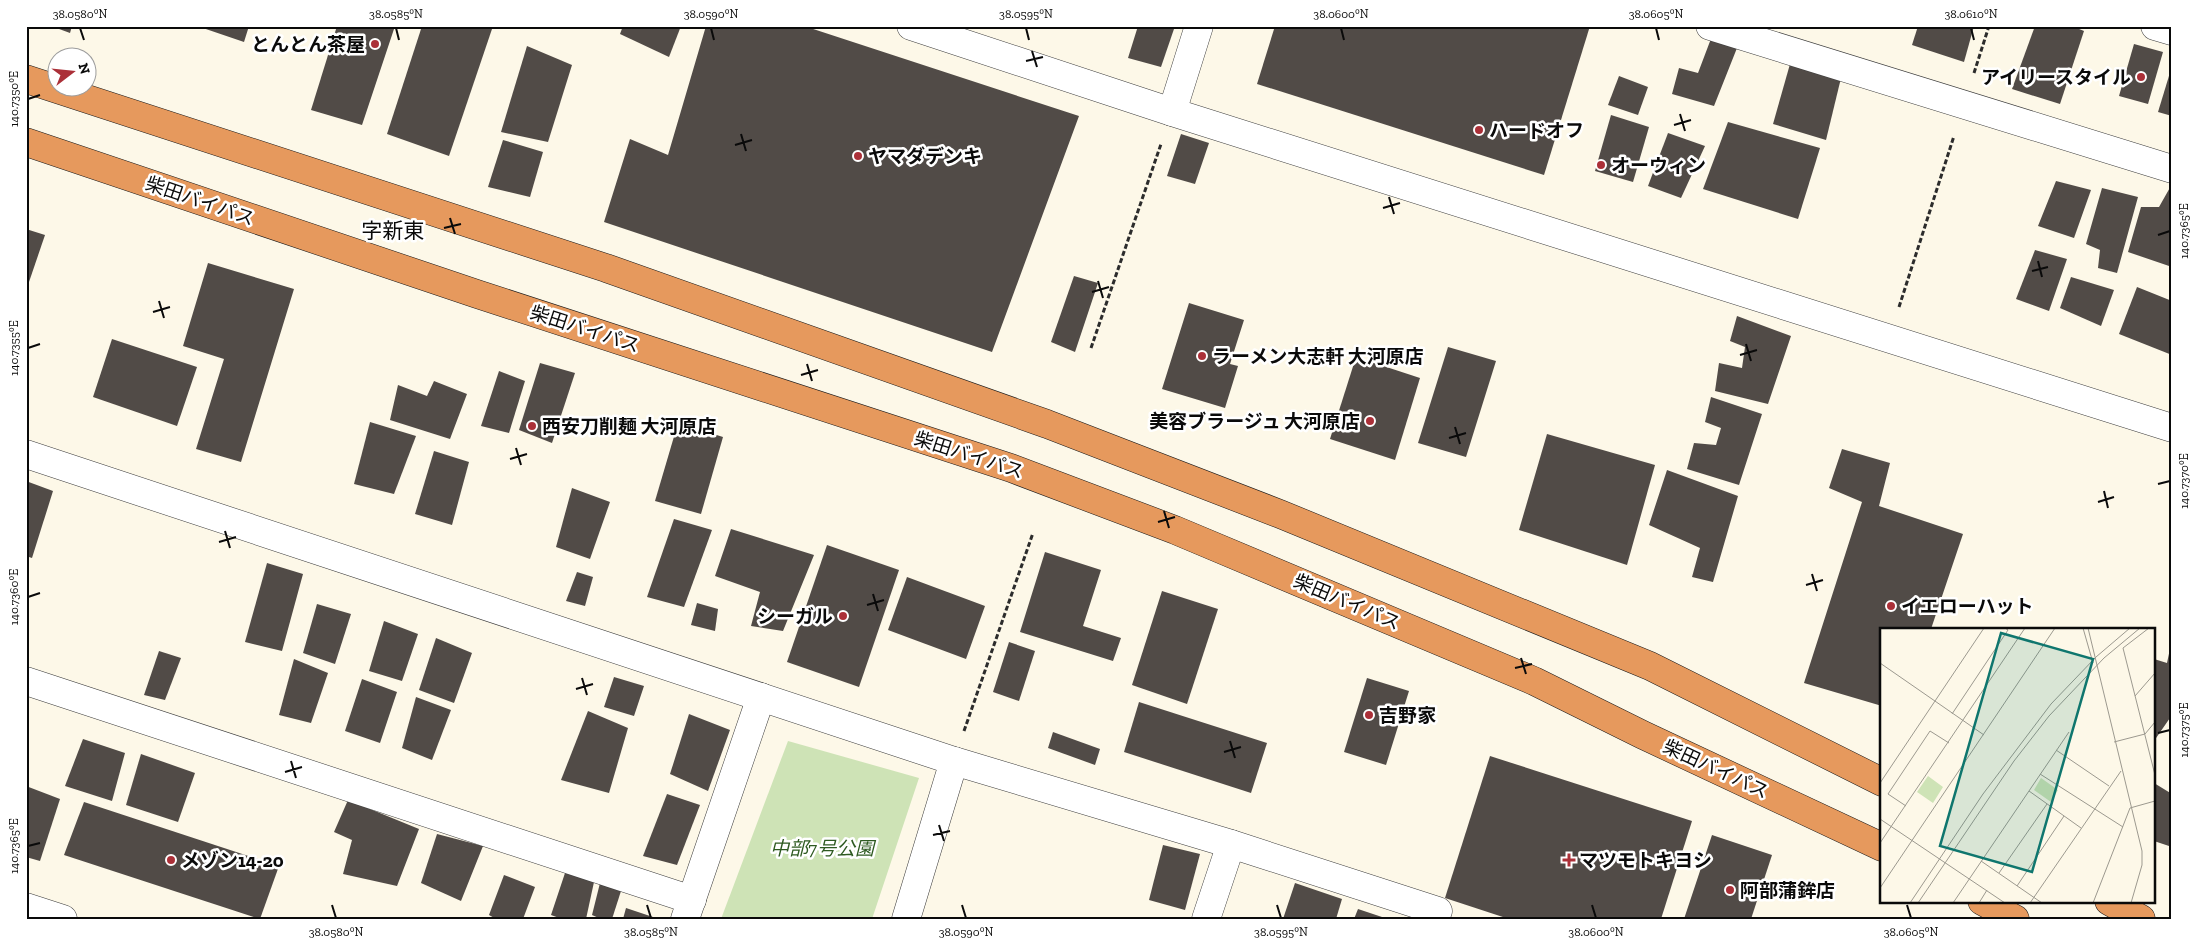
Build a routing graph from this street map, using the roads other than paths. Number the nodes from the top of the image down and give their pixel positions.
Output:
1 (911, 26) edge
2 (1199, 26) edge
3 (1710, 26) edge
4 (2156, 26) edge
5 (2172, 31) edge
6 (26, 79) edge
7 (1172, 112) junction
8 (26, 142) edge
9 (2172, 169) edge
10 (2172, 428) edge
11 (26, 454) edge
12 (26, 681) edge
13 (762, 697) junction
14 (954, 761) junction
15 (1880, 781) edge
16 (1231, 844) junction
17 (1880, 846) edge
18 (1984, 902) edge
19 (2111, 902) edge
20 (26, 907) edge
21 (689, 909) edge
22 (1438, 911) dead end
23 (63, 919) edge
24 (906, 919) edge
25 (1206, 919) edge
26 (2014, 919) edge
27 (2142, 919) edge

1 - 7 street
2 - 7 street
3 - 9 street
4 - 5 street
6 - 15 highway
7 - 10 street
8 - 17 highway, 柴田バイパス
11 - 13 street
12 - 21 street
13 - 14 street
13 - 21 street
14 - 16 street
14 - 24 street
16 - 22 street
16 - 25 street
18 - 26 highway
19 - 27 highway
20 - 23 street

